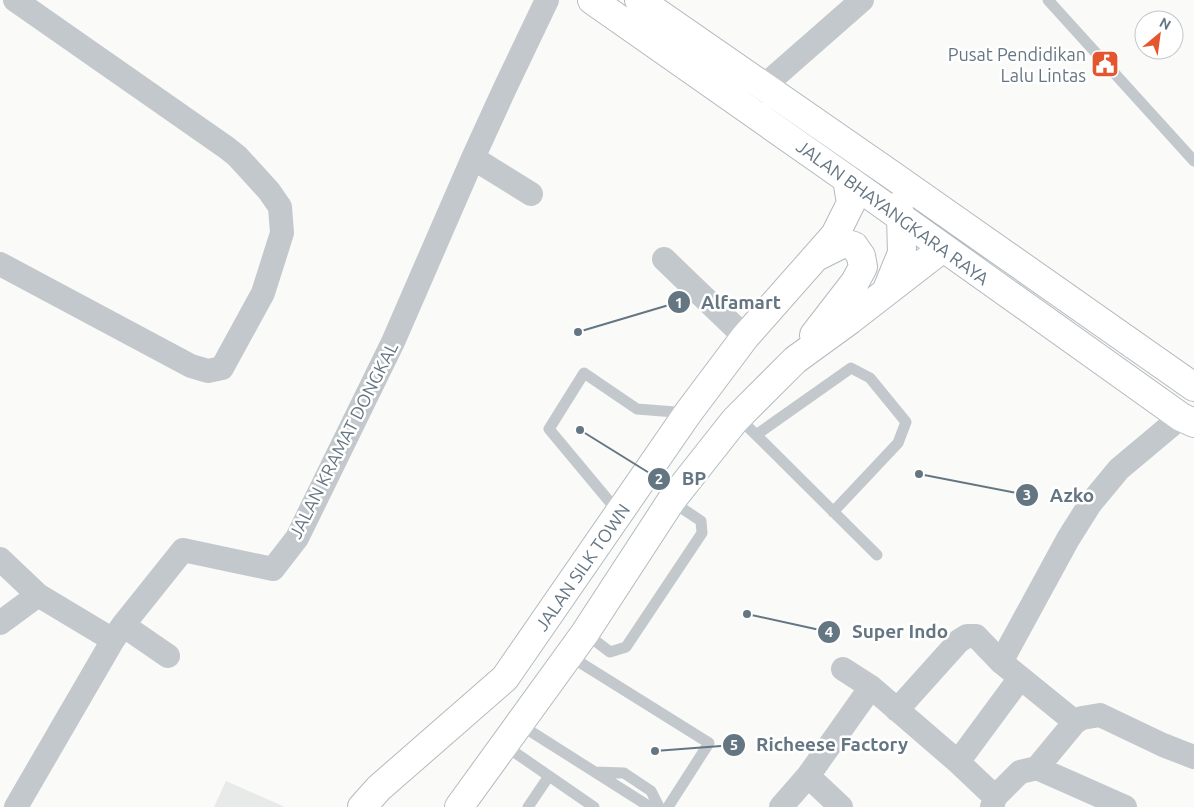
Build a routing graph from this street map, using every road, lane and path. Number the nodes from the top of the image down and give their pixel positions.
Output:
1 (15, 0) edge
2 (546, 0) edge
3 (592, 0) edge
4 (640, 0) edge
5 (862, 0) edge
6 (1048, 0) edge
7 (764, 86) junction
8 (473, 158) junction
9 (1194, 161) edge
10 (889, 173) junction
11 (847, 179) junction
12 (531, 194) dead end
13 (901, 218) junction
14 (943, 248) junction
15 (817, 256) junction
16 (664, 259) dead end
17 (0, 264) edge
18 (886, 293) junction
19 (745, 338) junction
20 (795, 360) junction
21 (1194, 387) edge
22 (688, 413) junction
23 (1187, 420) edge
24 (746, 428) junction
25 (671, 502) junction
26 (833, 512) junction
27 (619, 513) junction
28 (877, 555) dead end
29 (0, 559) edge
30 (38, 595) junction
31 (0, 623) edge
32 (118, 633) junction
33 (585, 633) junction
34 (568, 655) junction
35 (168, 656) dead end
36 (1001, 662) junction
37 (843, 669) dead end
38 (1020, 678) junction
39 (871, 686) junction
40 (897, 710) junction
41 (1075, 722) junction
42 (511, 735) junction
43 (1194, 757) edge
44 (958, 762) junction
45 (1037, 768) junction
46 (594, 772) junction
47 (549, 776) junction
48 (808, 776) junction
49 (376, 801) edge
50 (994, 802) edge
51 (16, 807) edge
52 (459, 807) edge
53 (528, 807) edge
54 (594, 807) edge
55 (650, 807) edge
56 (659, 807) edge
57 (668, 807) edge
58 (781, 807) edge
59 (842, 807) edge
60 (1125, 807) edge

1 - 17 street
2 - 8 street, JALAN KRAMAT DONGKAL
3 - 11 main road, JALAN BHAYANGKARA RAYA
4 - 7 main road, JALAN BHAYANGKARA RAYA
5 - 7 street
6 - 9 lane
7 - 10 main road, JALAN BHAYANGKARA RAYA
8 - 12 street
8 - 32 street, JALAN KRAMAT DONGKAL
10 - 13 main road
10 - 21 main road, JALAN BHAYANGKARA RAYA
11 - 13 main road, JALAN BHAYANGKARA RAYA
11 - 15 main road, JALAN SILK TOWN
13 - 14 main road, JALAN BHAYANGKARA RAYA
13 - 18 main road
14 - 18 main road, JALAN SILK TOWN
14 - 23 main road, JALAN BHAYANGKARA RAYA
15 - 19 main road, JALAN SILK TOWN
15 - 20 main road
16 - 19 street
18 - 20 main road, JALAN SILK TOWN
19 - 22 main road, JALAN SILK TOWN
20 - 24 main road, JALAN SILK TOWN
22 - 27 main road, JALAN SILK TOWN
22 - 27 lane
23 - 36 street
24 - 25 main road, JALAN SILK TOWN
24 - 26 lane
24 - 26 lane
25 - 33 main road, JALAN SILK TOWN
25 - 33 lane
26 - 28 lane
27 - 49 main road, JALAN SILK TOWN
29 - 30 street
30 - 31 street
30 - 32 street
32 - 35 street
32 - 51 street, JALAN KRAMAT DONGKAL
33 - 34 main road, JALAN SILK TOWN
34 - 42 main road, JALAN SILK TOWN
34 - 57 lane
36 - 38 street
36 - 40 street
37 - 39 street
38 - 41 street
38 - 44 street
39 - 40 street
39 - 48 street
40 - 44 street
41 - 43 street
41 - 45 street
42 - 46 lane
42 - 47 lane
42 - 52 main road, JALAN SILK TOWN
44 - 50 street
45 - 50 street
45 - 60 street
46 - 55 lane
46 - 56 lane
47 - 53 lane
47 - 54 lane
48 - 58 street
48 - 59 street

